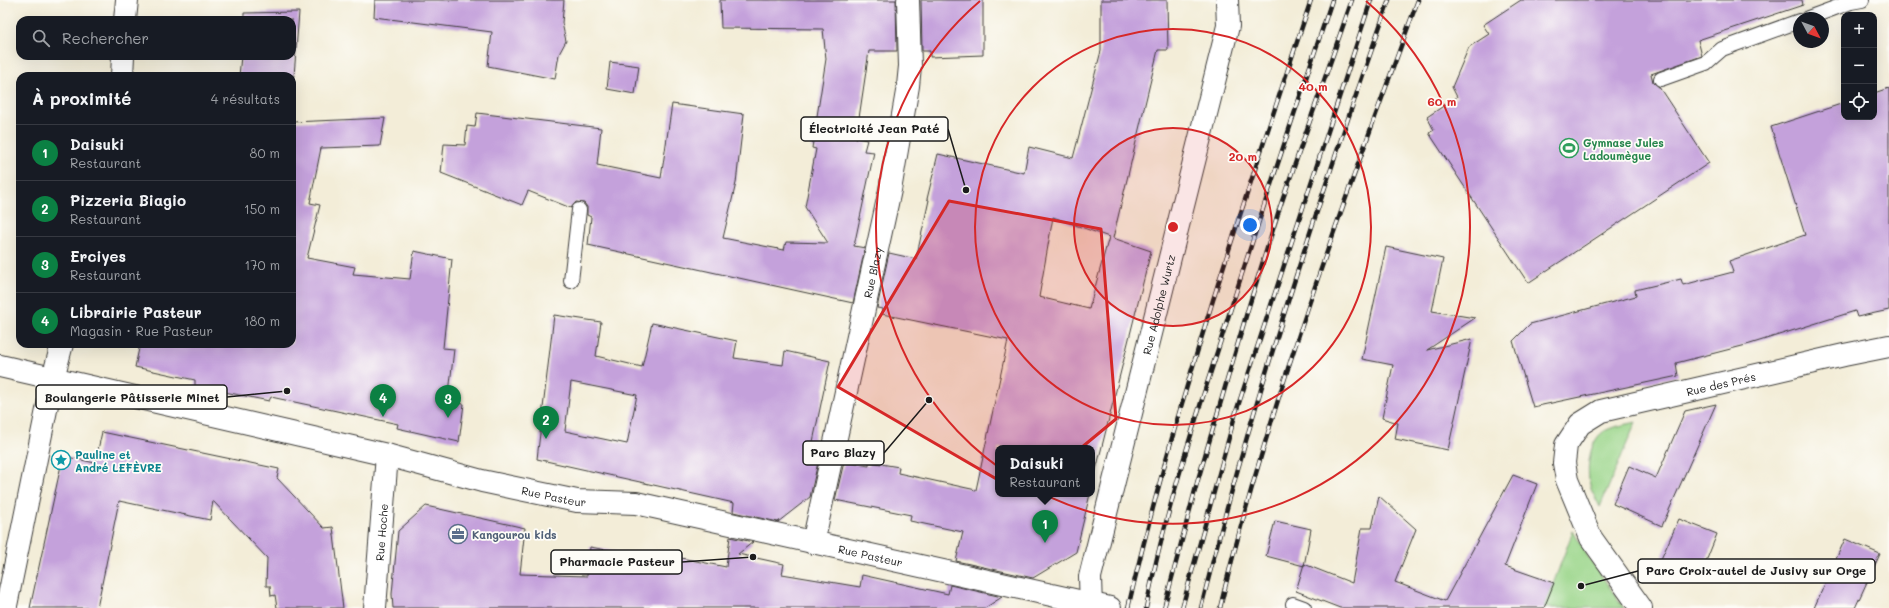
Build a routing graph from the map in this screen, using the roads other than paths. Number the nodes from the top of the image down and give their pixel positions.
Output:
1 (127, 0) edge
2 (908, 0) edge
3 (1227, 0) edge
4 (1862, 0) edge
5 (1824, 12) edge
6 (126, 16) edge
7 (1793, 23) edge
8 (123, 60) edge
9 (122, 72) edge
10 (1661, 79) dead end
11 (578, 210) dead end
12 (571, 281) dead end
13 (1889, 346) edge
14 (61, 348) edge
15 (0, 366) edge
16 (53, 378) junction
17 (386, 456) junction
18 (813, 543) junction
19 (1097, 607) edge
20 (6, 608) edge
21 (375, 608) edge
22 (1641, 608) edge

1 - 6 street
2 - 18 street, Rue Blazy
3 - 19 street, Rue Adolphe Wurtz
4 - 5 lane
7 - 10 lane
8 - 9 street
11 - 12 lane
13 - 22 street, Rue des Prés
14 - 16 street
15 - 16 street, Rue Pasteur
16 - 17 street, Rue Pasteur
16 - 20 street
17 - 18 street, Rue Pasteur
17 - 21 street, Rue Hoche
18 - 19 street, Rue Pasteur

